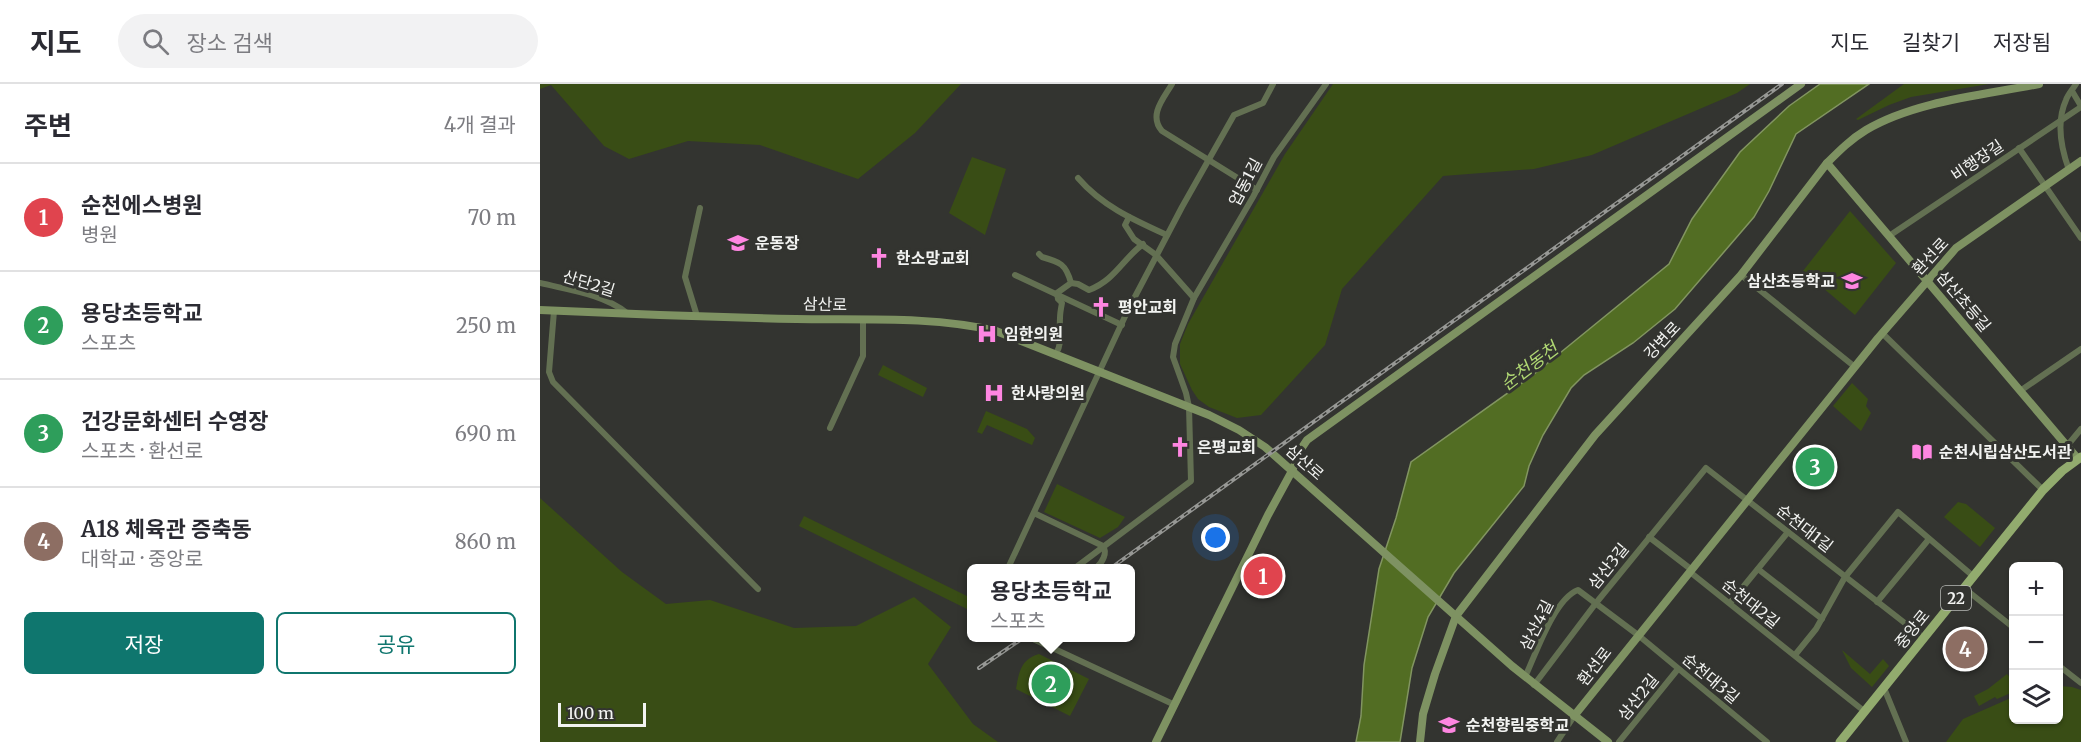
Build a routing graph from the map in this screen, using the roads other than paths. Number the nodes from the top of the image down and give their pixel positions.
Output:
1 (1173, 84) edge
2 (1273, 84) edge
3 (1326, 84) edge
4 (1800, 84) edge
5 (2039, 84) edge
6 (2076, 84) edge
7 (2072, 91) junction
8 (2081, 107) edge
9 (2061, 120) junction
10 (2019, 148) junction
11 (1209, 160) junction
12 (2081, 161) edge
13 (1827, 163) junction
14 (2069, 170) junction
15 (1078, 178) dead end
16 (2045, 186) junction
17 (1257, 190) junction
18 (700, 208) dead end
19 (1129, 217) junction
20 (1167, 235) junction
21 (1889, 236) junction
22 (2081, 238) edge
23 (1143, 244) junction
24 (1039, 254) dead end
25 (1156, 255) junction
26 (1015, 275) dead end
27 (1742, 275) junction
28 (1927, 281) junction
29 (540, 283) edge
30 (1071, 283) junction
31 (1057, 295) junction
32 (1194, 298) junction
33 (540, 310) edge
34 (554, 311) junction
35 (627, 314) junction
36 (697, 316) junction
37 (862, 320) junction
38 (1122, 325) junction
39 (1882, 333) junction
40 (2081, 348) edge
41 (1056, 354) junction
42 (1855, 367) junction
43 (1101, 371) junction
44 (2020, 391) junction
45 (1189, 407) junction
46 (830, 429) dead end
47 (2081, 429) edge
48 (2067, 446) junction
49 (2080, 459) edge
50 (1292, 471) junction
51 (2043, 490) junction
52 (1747, 500) junction
53 (1034, 513) junction
54 (1788, 532) junction
55 (1649, 537) junction
56 (1929, 539) junction
57 (1103, 546) junction
58 (1010, 564) edge
59 (1080, 564) edge
60 (1099, 564) edge
61 (1758, 569) junction
62 (1691, 571) junction
63 (1973, 576) junction
64 (1845, 577) junction
65 (1964, 588) junction
66 (758, 589) dead end
67 (1877, 602) junction
68 (1596, 603) junction
69 (1730, 603) junction
70 (1456, 616) junction
71 (1822, 619) junction
72 (2009, 625) edge
73 (1638, 635) junction
74 (1924, 638) junction
75 (1043, 642) edge
76 (1795, 655) junction
77 (1678, 669) junction
78 (2063, 669) edge
79 (1525, 677) junction
80 (2081, 683) edge
81 (1534, 685) junction
82 (1884, 688) junction
83 (1175, 705) junction
84 (1864, 711) junction
85 (1575, 716) junction
86 (1156, 742) edge
87 (1420, 742) edge
88 (1557, 742) edge
89 (1608, 742) edge
90 (1619, 742) edge
91 (1767, 742) edge
92 (1840, 742) edge
93 (1906, 742) edge

1 - 11 street
2 - 11 street
3 - 17 street, 업동1길
4 - 50 main road
5 - 13 main road, 강변로
6 - 7 street
7 - 8 street, 비행장길
7 - 9 street
8 - 9 street, 비행장길
9 - 10 street, 비행장길
9 - 14 street
10 - 16 street
10 - 21 street, 비행장길
11 - 17 street
11 - 20 street
12 - 14 main road, 환선로
13 - 21 main road, 삼산초등길
13 - 27 main road, 강변로
14 - 16 main road, 환선로
15 - 19 street
16 - 22 street
16 - 28 main road, 환선로
17 - 32 street, 업동1길
18 - 36 street
19 - 20 street
19 - 23 street
20 - 25 street
21 - 28 main road, 삼산초등길
23 - 25 street
23 - 30 street
24 - 30 street
25 - 32 street
25 - 38 street
26 - 31 street
27 - 42 street
27 - 70 main road, 강변로
28 - 39 main road, 환선로
28 - 44 main road, 삼산초등길
29 - 35 street, 산단2길
30 - 31 street
31 - 38 street
31 - 41 street
32 - 45 street, 업동1길
33 - 34 main road, 삼산로
34 - 35 main road, 삼산로
34 - 66 street
35 - 36 main road, 삼산로
36 - 37 main road, 삼산로
37 - 41 main road, 삼산로
37 - 46 street
38 - 43 street
39 - 42 main road, 환선로
39 - 51 street
40 - 44 street
41 - 43 main road, 삼산로
42 - 52 main road, 환선로
43 - 45 main road, 삼산로
43 - 53 street
44 - 48 main road, 삼산초등길
45 - 50 main road, 삼산로
45 - 57 street, 업동1길
47 - 48 street
48 - 49 main road, 삼산초등길
49 - 51 main road, 중앙로 / 22
50 - 70 main road, 삼산로
50 - 83 main road
51 - 63 main road, 중앙로 / 22
52 - 54 street, 순천대1길
52 - 55 street, 삼산3길
52 - 62 main road, 환선로
53 - 57 street
53 - 58 street
54 - 61 street
54 - 64 street, 순천대1길
55 - 62 street
55 - 68 street, 삼산3길
56 - 63 street
56 - 64 street
56 - 67 street
57 - 59 street
57 - 60 street
61 - 69 street
61 - 71 street
62 - 69 street, 순천대2길
62 - 73 main road, 환선로
63 - 65 main road, 중앙로 / 22
64 - 67 street, 순천대1길
64 - 71 street
65 - 72 street
65 - 74 main road, 중앙로 / 22
67 - 74 street, 순천대1길
68 - 73 street
68 - 79 street, 삼산4길
68 - 81 street, 삼산3길
69 - 76 street, 순천대2길
70 - 79 main road
70 - 87 main road, 강변로
71 - 76 street
73 - 77 street, 순천대3길
73 - 85 main road, 환선로
74 - 82 main road, 중앙로 / 22
75 - 83 street
76 - 84 street, 순천대2길
77 - 90 street, 삼산2길
77 - 91 street, 순천대3길
78 - 80 street
79 - 81 main road
81 - 85 main road
82 - 84 main road, 중앙로 / 22
82 - 93 street
83 - 86 main road
84 - 92 main road, 중앙로 / 22
85 - 88 street
85 - 89 main road

